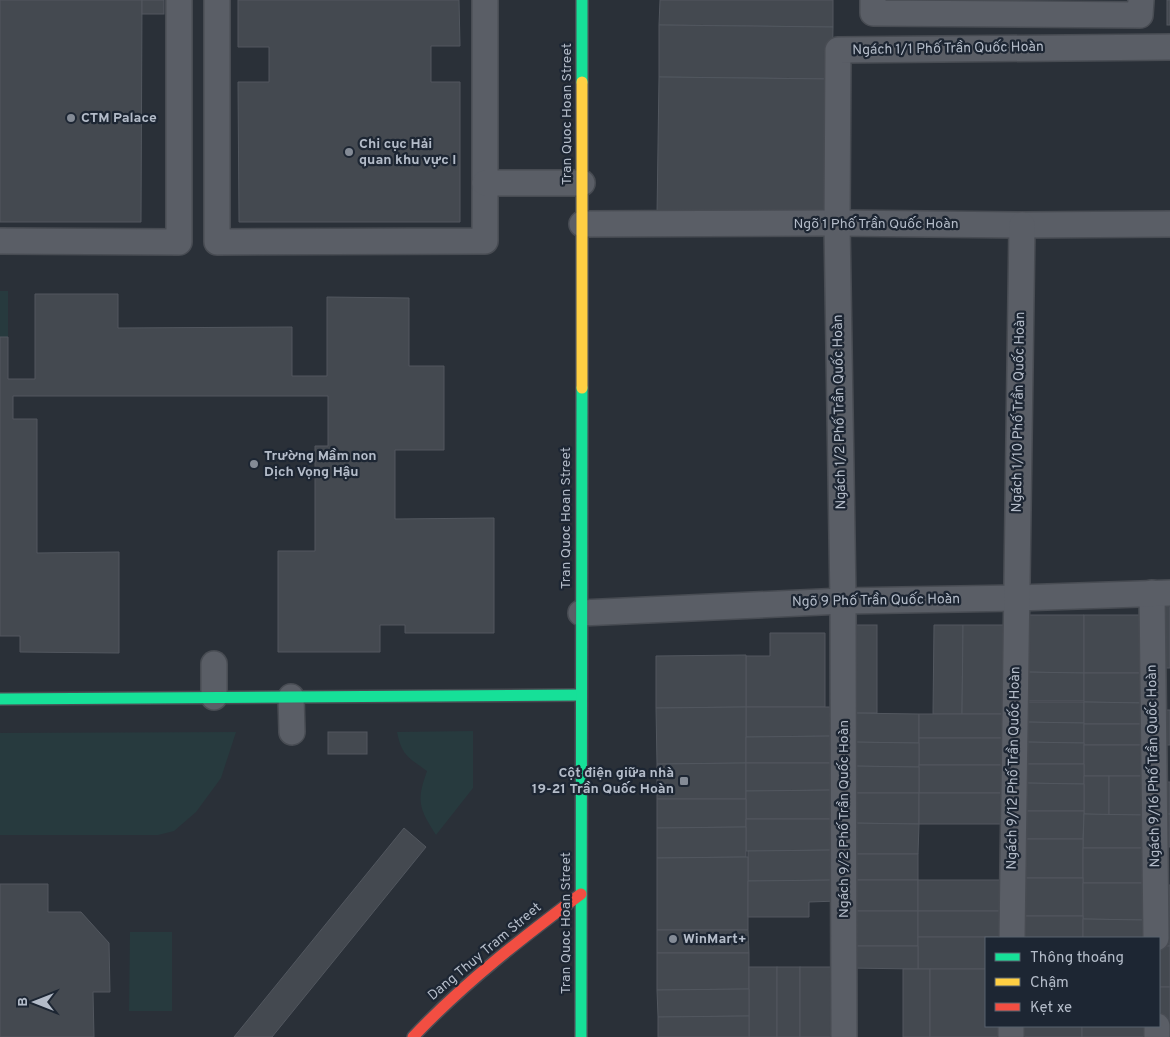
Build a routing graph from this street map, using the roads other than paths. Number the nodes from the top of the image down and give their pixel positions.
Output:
1 (179, 0) edge
2 (217, 0) edge
3 (484, 0) edge
4 (582, 0) edge
5 (873, 0) edge
6 (1141, 0) edge
7 (1170, 47) edge
8 (484, 183) junction
9 (582, 183) junction
10 (837, 223) junction
11 (582, 224) junction
12 (1170, 224) edge
13 (1022, 225) junction
14 (0, 241) edge
15 (1161, 593) edge
16 (1017, 598) junction
17 (842, 601) junction
18 (581, 613) junction
19 (214, 664) dead end
20 (581, 695) junction
21 (214, 697) junction
22 (291, 697) junction
23 (0, 699) edge
24 (292, 732) dead end
25 (581, 894) junction
26 (1012, 937) edge
27 (1156, 937) edge
28 (413, 1037) edge
29 (581, 1037) edge
30 (844, 1037) edge

1 - 14 lane
2 - 8 lane
3 - 8 lane
4 - 9 street, Tran Quoc Hoan Street
5 - 6 lane
7 - 10 lane, Ngách 1/1 Phố Trần Quốc Hoàn
8 - 9 lane
9 - 11 street, Tran Quoc Hoan Street
10 - 11 lane, Ngõ 1 Phố Trần Quốc Hoàn
10 - 13 lane, Ngõ 1 Phố Trần Quốc Hoàn
10 - 17 lane, Ngách 1/2 Phố Trần Quốc Hoàn
11 - 18 street, Tran Quoc Hoan Street
12 - 13 lane, Ngõ 1 Phố Trần Quốc Hoàn
13 - 16 lane, Ngách 1/10 Phố Trần Quốc Hoàn
15 - 16 lane, Ngõ 9 Phố Trần Quốc Hoàn
15 - 27 lane, Ngách 9/16 Phố Trần Quốc Hoàn
16 - 17 lane, Ngõ 9 Phố Trần Quốc Hoàn
16 - 26 lane, Ngách 9/12 Phố Trần Quốc Hoàn
17 - 18 lane, Ngõ 9 Phố Trần Quốc Hoàn
17 - 30 lane, Ngách 9/2 Phố Trần Quốc Hoàn
18 - 20 street, Tran Quoc Hoan Street
19 - 21 lane
20 - 22 street
20 - 25 street, Tran Quoc Hoan Street
21 - 22 street
21 - 23 street
22 - 24 lane
25 - 28 street, Dang Thuy Tram Street
25 - 29 street, Tran Quoc Hoan Street

